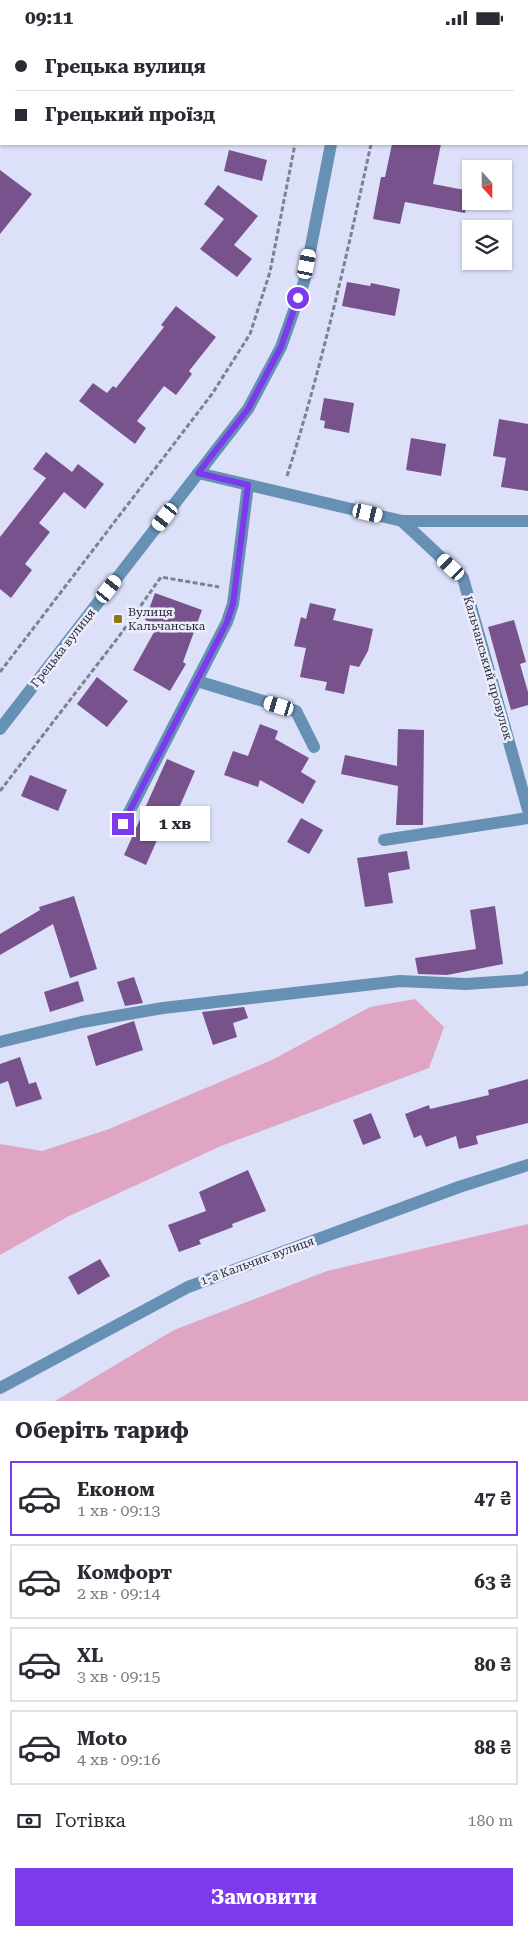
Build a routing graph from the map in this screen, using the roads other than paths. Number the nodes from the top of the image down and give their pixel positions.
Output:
1 (331, 145) edge
2 (198, 473) junction
3 (248, 485) junction
4 (402, 521) junction
5 (528, 521) edge
6 (197, 681) junction
7 (0, 729) edge
8 (314, 747) dead end
9 (528, 810) edge
10 (528, 818) edge
11 (123, 824) dead end
12 (384, 841) dead end
13 (528, 977) edge
14 (0, 1042) edge
15 (528, 1165) edge
16 (0, 1389) edge

1 - 2 street, Грецька вулиця
2 - 3 street
2 - 7 street, Грецька вулиця
3 - 4 street
3 - 6 street
4 - 5 street
4 - 9 street, Кальчанський провулок
6 - 8 street
6 - 11 street
10 - 12 street
13 - 14 street
15 - 16 street, 1-а Кальчик вулиця

